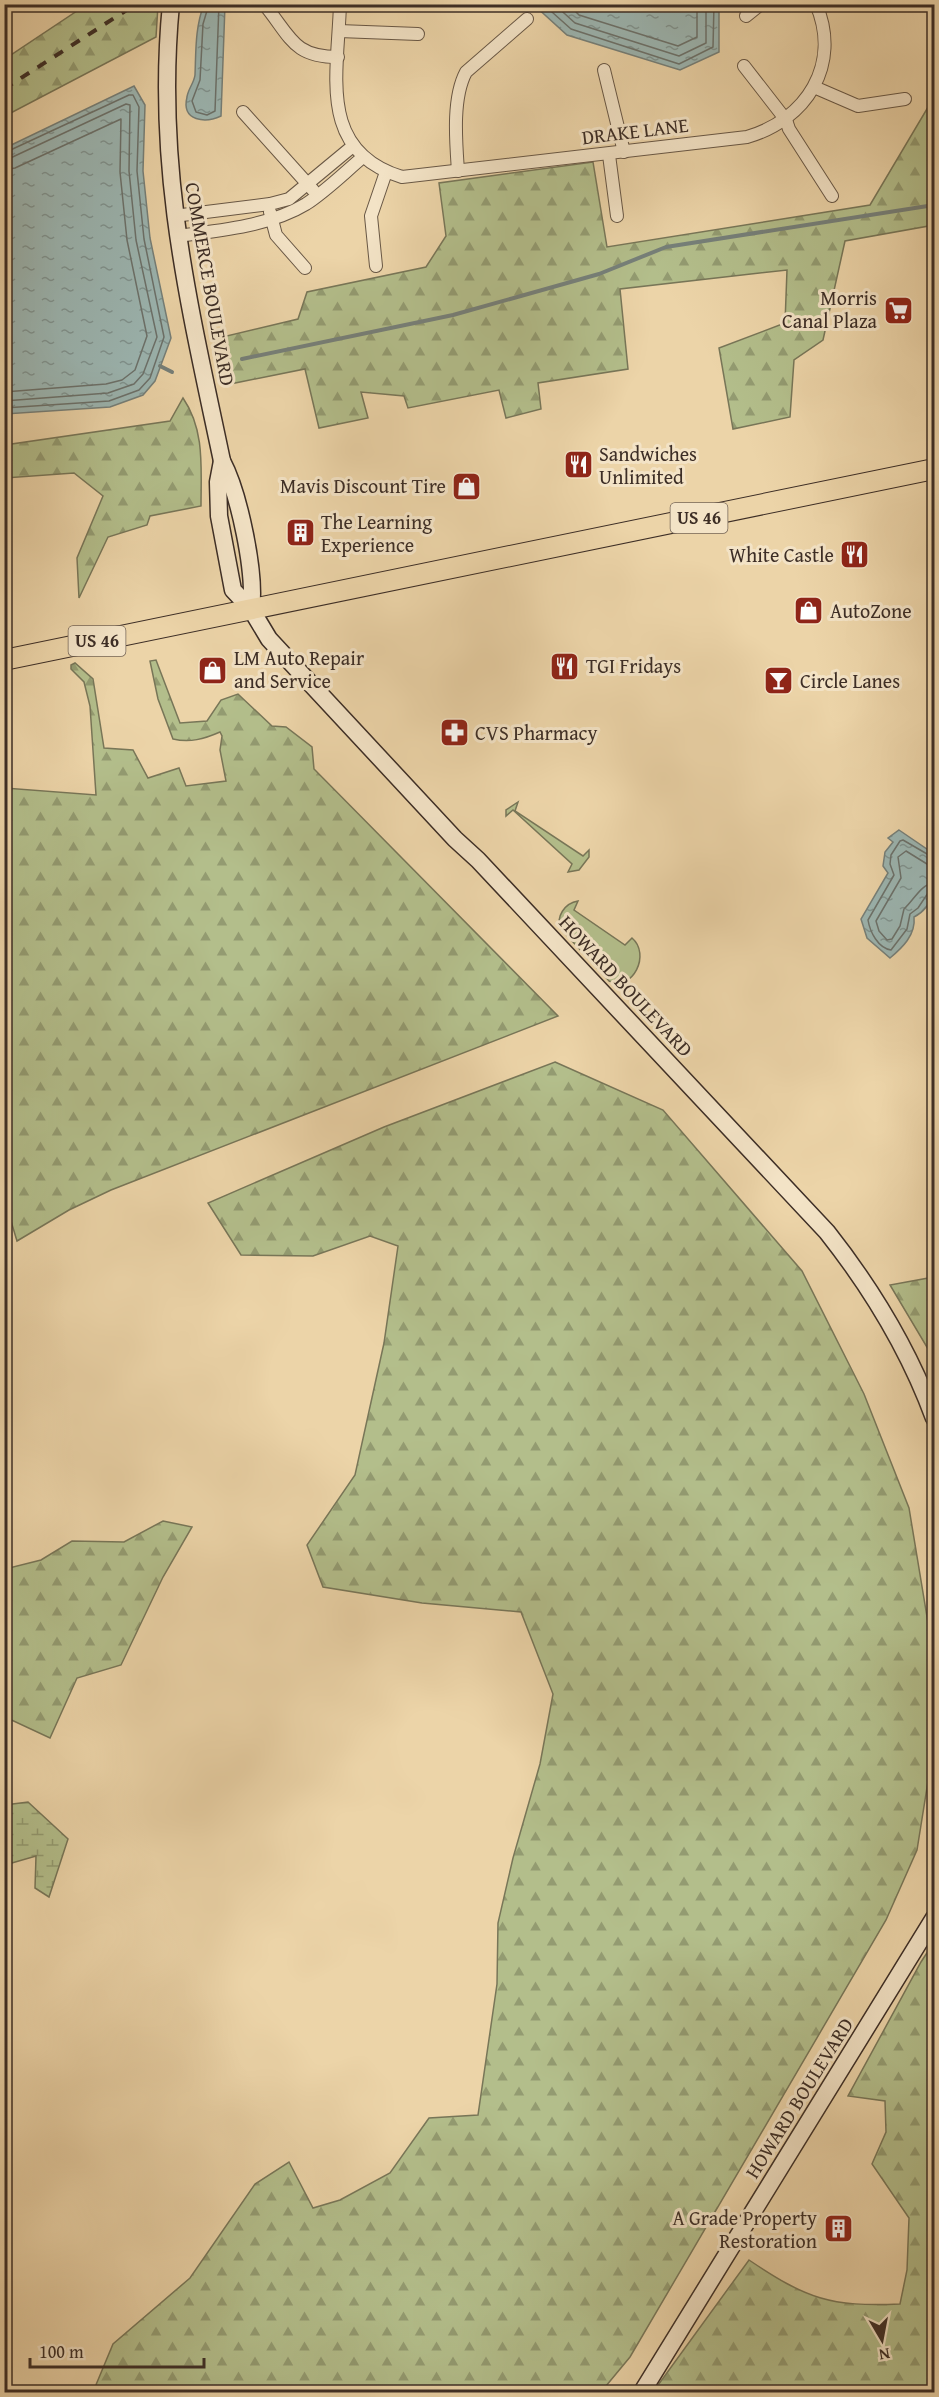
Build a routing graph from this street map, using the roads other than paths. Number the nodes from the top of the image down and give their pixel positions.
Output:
1 (171, 4) edge
2 (264, 4) edge
3 (340, 4) edge
4 (761, 4) edge
5 (816, 4) edge
6 (746, 16) dead end
7 (527, 20) dead end
8 (339, 32) junction
9 (417, 34) dead end
10 (338, 57) junction
11 (744, 66) dead end
12 (604, 70) dead end
13 (814, 87) junction
14 (905, 99) dead end
15 (243, 112) dead end
16 (786, 120) junction
17 (353, 146) junction
18 (624, 152) junction
19 (609, 155) junction
20 (363, 157) junction
21 (458, 171) junction
22 (386, 172) junction
23 (309, 185) junction
24 (317, 196) junction
25 (832, 196) dead end
26 (270, 204) junction
27 (174, 216) junction
28 (617, 216) dead end
29 (271, 219) junction
30 (177, 236) junction
31 (376, 266) dead end
32 (305, 268) dead end
33 (934, 470) edge
34 (251, 609) junction
35 (4, 660) edge
36 (934, 1418) edge
37 (934, 1920) edge
38 (642, 2392) edge

1 - 27 main road, COMMERCE BOULEVARD
2 - 10 street
3 - 8 street, DRAKE LANE
4 - 6 street
5 - 13 street, DRAKE LANE
7 - 21 street
8 - 9 street
8 - 10 street, DRAKE LANE
10 - 17 street, DRAKE LANE
11 - 16 street
12 - 18 street
13 - 14 street
13 - 16 street, DRAKE LANE
15 - 23 street
16 - 18 street, DRAKE LANE
16 - 25 street
17 - 20 street, DRAKE LANE
17 - 23 street
18 - 19 street, DRAKE LANE
19 - 21 street, DRAKE LANE
19 - 28 street
20 - 22 street, DRAKE LANE
20 - 24 street
21 - 22 street, DRAKE LANE
22 - 31 street
23 - 24 street
23 - 26 street
24 - 29 street
26 - 27 street
26 - 29 street
27 - 30 main road, COMMERCE BOULEVARD
29 - 30 street
29 - 32 street
30 - 34 main road, COMMERCE BOULEVARD
33 - 34 main road, US 46
34 - 35 main road, US 46
34 - 36 main road, HOWARD BOULEVARD
37 - 38 main road, HOWARD BOULEVARD

